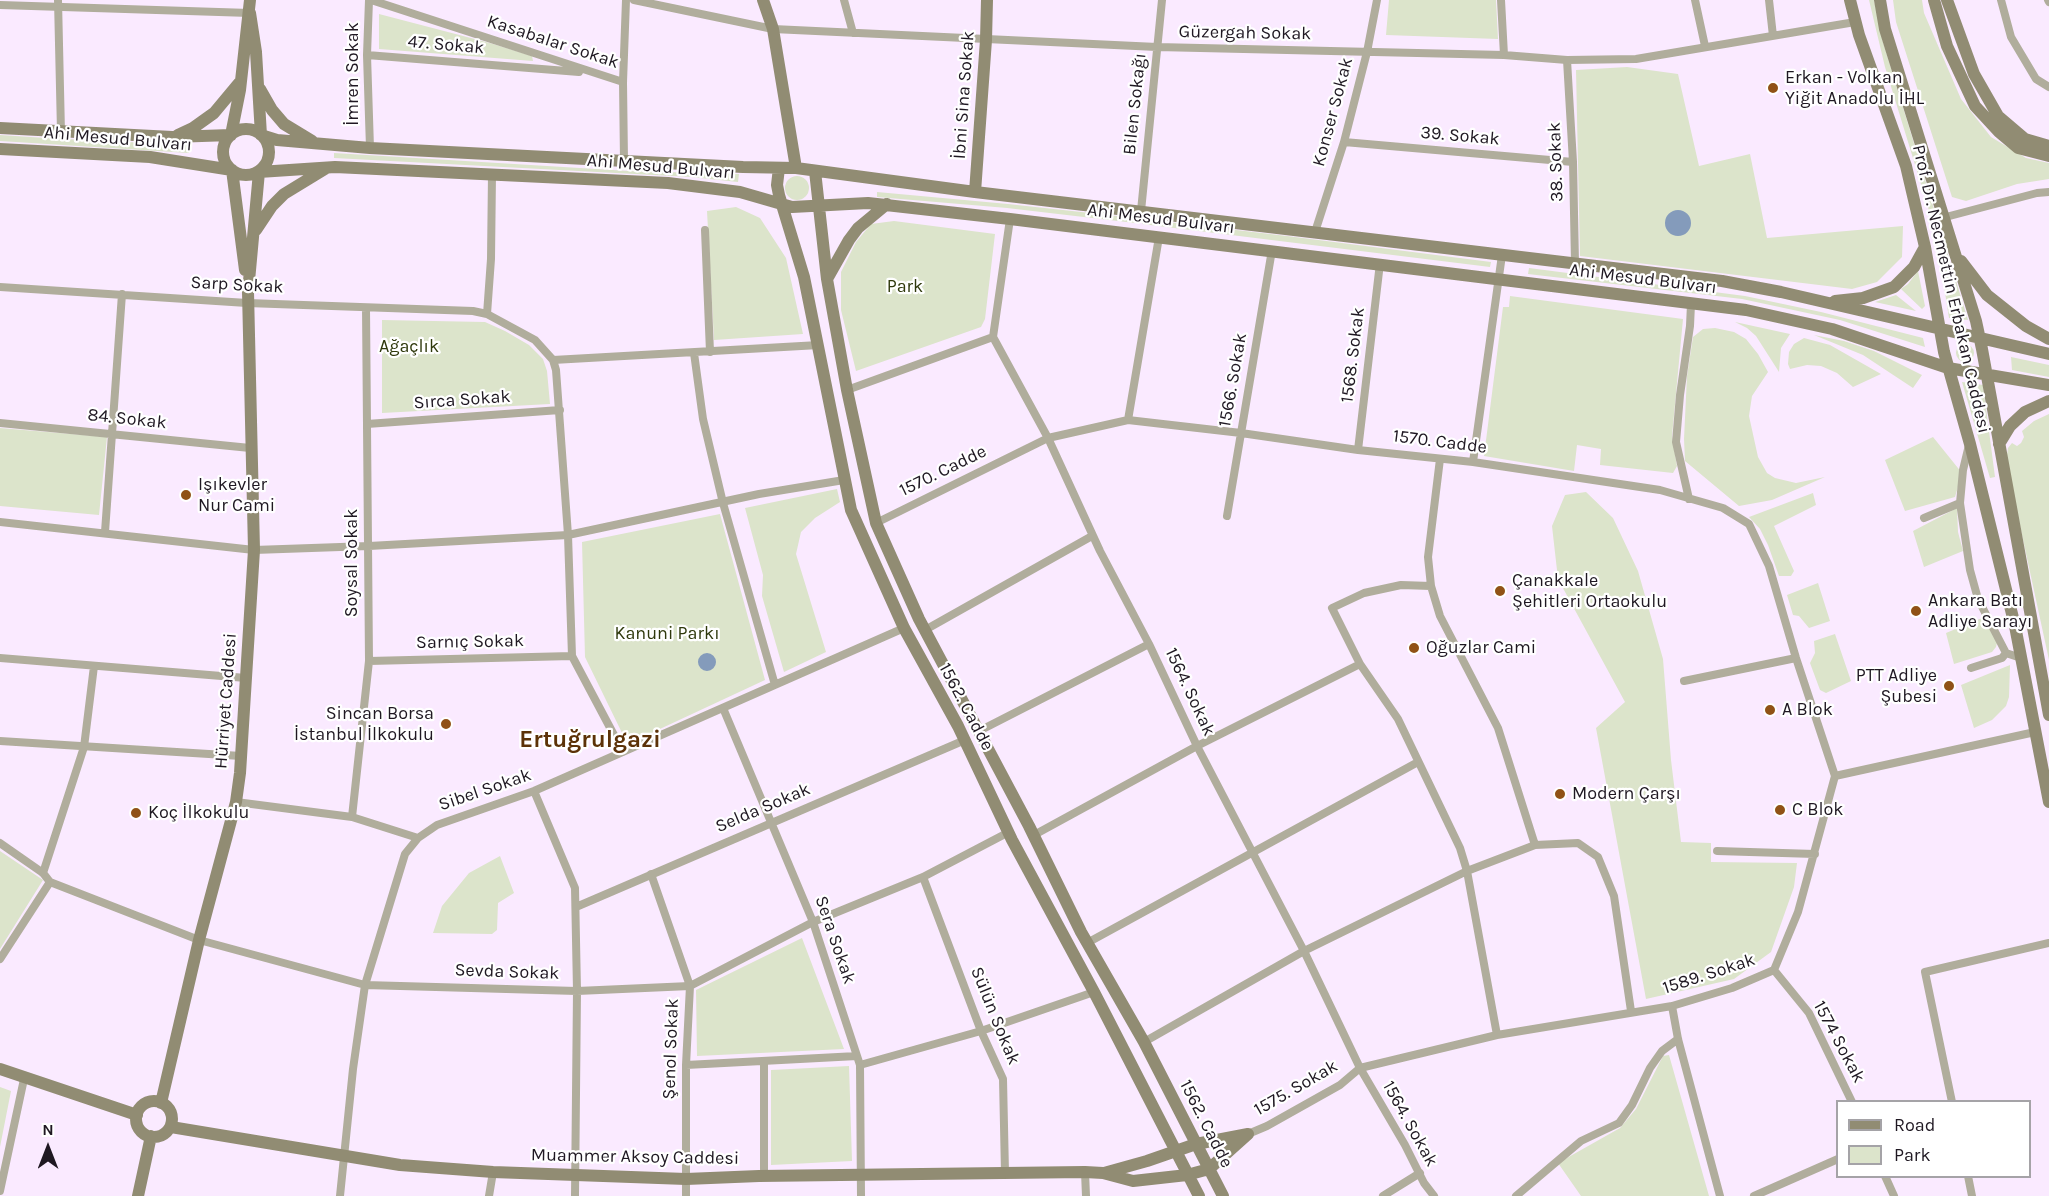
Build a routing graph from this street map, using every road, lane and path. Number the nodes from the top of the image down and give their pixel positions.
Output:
1 (250, 0) edge
2 (370, 0) edge
3 (626, 0) edge
4 (634, 0) edge
5 (763, 0) edge
6 (844, 0) edge
7 (987, 0) edge
8 (1162, 0) edge
9 (1377, 0) edge
10 (1501, 0) edge
11 (1695, 0) edge
12 (1769, 0) edge
13 (1850, 0) edge
14 (1880, 0) edge
15 (1934, 0) edge
16 (1947, 0) edge
17 (2001, 0) edge
18 (58, 4) edge
19 (0, 6) edge
20 (250, 13) junction
21 (1855, 22) junction
22 (773, 29) junction
23 (853, 33) junction
24 (1773, 36) junction
25 (986, 40) junction
26 (1705, 46) junction
27 (1157, 47) junction
28 (1367, 52) junction
29 (367, 55) junction
30 (1504, 55) junction
31 (1567, 60) junction
32 (594, 74) junction
33 (242, 80) junction
34 (622, 82) junction
35 (257, 83) junction
36 (2049, 87) edge
37 (0, 128) edge
38 (61, 132) junction
39 (231, 135) junction
40 (261, 135) junction
41 (172, 137) junction
42 (1344, 142) junction
43 (318, 144) junction
44 (2049, 146) edge
45 (0, 148) edge
46 (369, 148) junction
47 (2049, 156) edge
48 (624, 161) junction
49 (1573, 162) junction
50 (328, 167) junction
51 (779, 168) junction
52 (796, 168) junction
53 (232, 170) junction
54 (259, 171) junction
55 (815, 171) junction
56 (492, 174) junction
57 (975, 192) junction
58 (2049, 192) edge
59 (887, 204) junction
60 (782, 205) junction
61 (819, 206) junction
62 (1141, 211) junction
63 (1942, 218) junction
64 (1010, 219) junction
65 (705, 230) dead end
66 (1315, 232) junction
67 (254, 233) junction
68 (1159, 237) junction
69 (1925, 247) junction
70 (1272, 250) junction
71 (1953, 250) junction
72 (1502, 255) junction
73 (1380, 263) junction
74 (1575, 263) junction
75 (1499, 278) junction
76 (828, 279) junction
77 (0, 287) edge
78 (122, 294) junction
79 (248, 297) junction
80 (1826, 302) junction
81 (1691, 304) junction
82 (366, 308) junction
83 (487, 314) junction
84 (1941, 329) junction
85 (1979, 336) junction
86 (993, 337) junction
87 (2049, 339) edge
88 (819, 345) junction
89 (710, 352) junction
90 (693, 353) junction
91 (2049, 354) edge
92 (553, 360) junction
93 (1948, 368) junction
94 (1988, 375) junction
95 (2049, 385) edge
96 (847, 390) junction
97 (2049, 401) edge
98 (560, 410) junction
99 (1128, 420) junction
100 (0, 423) edge
101 (367, 424) junction
102 (1240, 433) junction
103 (112, 435) junction
104 (1048, 438) junction
105 (1970, 444) junction
106 (1998, 444) junction
107 (250, 448) junction
108 (1359, 450) junction
109 (1440, 459) junction
110 (1473, 462) junction
111 (844, 480) junction
112 (1689, 499) junction
113 (1960, 502) junction
114 (723, 503) junction
115 (1227, 516) dead end
116 (1924, 518) dead end
117 (0, 522) edge
118 (876, 523) junction
119 (105, 532) junction
120 (568, 535) junction
121 (1092, 536) junction
122 (369, 546) junction
123 (254, 550) junction
124 (1431, 586) junction
125 (904, 628) junction
126 (925, 630) junction
127 (1149, 644) junction
128 (2006, 653) junction
129 (572, 656) junction
130 (0, 658) edge
131 (1796, 658) junction
132 (2021, 658) junction
133 (369, 661) junction
134 (1360, 664) junction
135 (94, 666) junction
136 (1971, 668) dead end
137 (246, 678) junction
138 (1684, 681) dead end
139 (776, 685) junction
140 (723, 708) junction
141 (2049, 714) edge
142 (979, 731) junction
143 (2035, 732) junction
144 (965, 740) junction
145 (0, 741) edge
146 (1197, 746) junction
147 (84, 747) junction
148 (623, 752) junction
149 (241, 756) junction
150 (1418, 762) junction
151 (1835, 776) junction
152 (534, 791) junction
153 (2049, 801) edge
154 (236, 802) junction
155 (352, 817) junction
156 (771, 822) junction
157 (1009, 832) junction
158 (1034, 836) junction
159 (418, 838) junction
160 (0, 843) edge
161 (1535, 845) junction
162 (1253, 851) junction
163 (1717, 852) dead end
164 (1815, 854) junction
165 (1467, 871) junction
166 (44, 873) junction
167 (651, 874) junction
168 (923, 877) junction
169 (50, 882) junction
170 (576, 907) junction
171 (813, 922) junction
172 (199, 940) junction
173 (1087, 943) junction
174 (2049, 943) edge
175 (1304, 951) junction
176 (0, 959) edge
177 (1774, 970) junction
178 (365, 985) junction
179 (690, 986) junction
180 (577, 991) junction
181 (1094, 992) junction
182 (1672, 1006) junction
183 (1631, 1011) junction
184 (981, 1031) junction
185 (1497, 1035) junction
186 (1678, 1039) junction
187 (1144, 1042) junction
188 (857, 1056) junction
189 (764, 1062) junction
190 (686, 1065) junction
191 (860, 1065) junction
192 (1360, 1068) junction
193 (0, 1070) edge
194 (24, 1078) junction
195 (1852, 1100) edge
196 (1952, 1100) edge
197 (161, 1103) junction
198 (137, 1115) junction
199 (171, 1127) junction
200 (1248, 1134) junction
201 (151, 1136) junction
202 (1196, 1144) junction
203 (1175, 1152) junction
204 (345, 1157) junction
205 (1836, 1160) edge
206 (1209, 1169) junction
207 (493, 1172) junction
208 (1085, 1172) junction
209 (1005, 1173) junction
210 (1103, 1173) junction
211 (1420, 1173) junction
212 (861, 1175) junction
213 (1187, 1175) junction
214 (576, 1176) junction
215 (764, 1176) junction
216 (1886, 1178) edge
217 (1968, 1178) edge
218 (686, 1179) junction
219 (0, 1191) edge
220 (138, 1196) edge
221 (340, 1196) edge
222 (489, 1196) edge
223 (575, 1196) edge
224 (687, 1196) edge
225 (861, 1196) edge
226 (1086, 1196) edge
227 (1199, 1196) edge
228 (1223, 1196) edge
229 (1383, 1196) edge
230 (1434, 1196) edge
231 (1516, 1196) edge
232 (1720, 1196) edge
233 (1754, 1196) edge
234 (1894, 1196) edge
235 (1972, 1196) edge

1 - 20 main road
2 - 29 street, İmren Sokak
2 - 32 street, Kasabalar Sokak
3 - 34 street
4 - 22 street, Güzergah Sokak
5 - 22 main road
6 - 23 street
7 - 25 main road, İbni Sina Sokak
8 - 27 street, Bilen Sokağı
9 - 28 street, Konser Sokak
10 - 30 street
11 - 26 street
12 - 24 street
13 - 21 main road, Prof. Dr. Necmettin Erbakan Caddesi
14 - 63 main road, Prof. Dr. Necmettin Erbakan Caddesi
15 - 47 main road
16 - 44 main road
17 - 36 street
18 - 19 street
18 - 20 street
18 - 38 street
20 - 33 main road
20 - 35 main road
21 - 24 street, Güzergah Sokak
21 - 69 main road, Prof. Dr. Necmettin Erbakan Caddesi
22 - 23 street, Güzergah Sokak
22 - 52 main road
23 - 25 street, Güzergah Sokak
24 - 26 street, Güzergah Sokak
25 - 27 street, Güzergah Sokak
25 - 57 main road, İbni Sina Sokak
26 - 31 street, Güzergah Sokak
27 - 28 street, Güzergah Sokak
27 - 62 street, Bilen Sokağı
28 - 30 street, Güzergah Sokak
28 - 42 street, Konser Sokak
29 - 32 street, 47. Sokak
29 - 46 street, İmren Sokak
30 - 31 street, Güzergah Sokak
31 - 49 street, 38. Sokak
32 - 34 street, Kasabalar Sokak
33 - 39 main road
33 - 41 main road
34 - 48 street
35 - 40 main road
35 - 43 main road
37 - 38 main road, Ahi Mesud Bulvarı
38 - 41 main road, Ahi Mesud Bulvarı
39 - 40 main road, Ahi Mesud Bulvarı
39 - 41 main road, Ahi Mesud Bulvarı
39 - 53 main road
40 - 43 main road, Ahi Mesud Bulvarı
40 - 54 main road
42 - 49 street, 39. Sokak
42 - 66 street, Konser Sokak
43 - 46 main road, Ahi Mesud Bulvarı
45 - 53 main road, Ahi Mesud Bulvarı
46 - 48 main road, Ahi Mesud Bulvarı
48 - 51 main road, Ahi Mesud Bulvarı
49 - 74 street, 38. Sokak
50 - 54 main road, Ahi Mesud Bulvarı
50 - 56 main road, Ahi Mesud Bulvarı
50 - 67 main road
51 - 52 main road, Ahi Mesud Bulvarı
51 - 60 main road, 1562. Cadde
52 - 55 main road, Ahi Mesud Bulvarı
53 - 54 main road, Ahi Mesud Bulvarı
53 - 79 main road
54 - 67 main road
55 - 57 main road, Ahi Mesud Bulvarı
55 - 61 main road, 1562. Cadde
56 - 60 main road, Ahi Mesud Bulvarı
56 - 83 street
57 - 62 main road, Ahi Mesud Bulvarı
58 - 63 street
59 - 61 main road, Ahi Mesud Bulvarı
59 - 64 main road, Ahi Mesud Bulvarı
59 - 76 main road
60 - 61 main road, Ahi Mesud Bulvarı
60 - 88 main road, 1562. Cadde
61 - 76 main road, 1562. Cadde
62 - 66 main road, Ahi Mesud Bulvarı
63 - 71 main road, Prof. Dr. Necmettin Erbakan Caddesi
64 - 68 main road, Ahi Mesud Bulvarı
64 - 86 street
65 - 89 street
66 - 72 main road, Ahi Mesud Bulvarı
67 - 79 main road
68 - 70 main road, Ahi Mesud Bulvarı
68 - 99 street
69 - 80 main road
69 - 84 main road, Prof. Dr. Necmettin Erbakan Caddesi
70 - 73 main road, Ahi Mesud Bulvarı
70 - 102 street, 1566. Sokak
71 - 85 main road, Prof. Dr. Necmettin Erbakan Caddesi
71 - 87 main road
72 - 74 main road, Ahi Mesud Bulvarı
72 - 75 street
73 - 75 main road, Ahi Mesud Bulvarı
73 - 108 street, 1568. Sokak
74 - 80 main road, Ahi Mesud Bulvarı
75 - 81 main road, Ahi Mesud Bulvarı
75 - 110 street
76 - 96 main road, 1562. Cadde
77 - 78 street, Sarp Sokak
78 - 79 street, Sarp Sokak
78 - 103 street
79 - 82 street, Sarp Sokak
79 - 107 main road, Hürriyet Caddesi
80 - 84 main road, Ahi Mesud Bulvarı
81 - 93 main road, Ahi Mesud Bulvarı
81 - 112 street
82 - 83 street, Sarp Sokak
82 - 101 street, Soysal Sokak
83 - 92 street, Sarp Sokak
84 - 85 main road, Ahi Mesud Bulvarı
84 - 93 main road, Prof. Dr. Necmettin Erbakan Caddesi
85 - 91 main road, Ahi Mesud Bulvarı
85 - 94 main road, Prof. Dr. Necmettin Erbakan Caddesi
86 - 96 street
86 - 104 street, 1564. Sokak
88 - 89 street
88 - 111 main road, 1562. Cadde
89 - 90 street
90 - 92 street
90 - 114 street
92 - 98 street
93 - 94 main road, Ahi Mesud Bulvarı
93 - 105 main road, Prof. Dr. Necmettin Erbakan Caddesi
94 - 95 main road, Ahi Mesud Bulvarı
94 - 106 main road, Prof. Dr. Necmettin Erbakan Caddesi
96 - 118 main road, 1562. Cadde
97 - 106 main road
98 - 101 street, Sırca Sokak
98 - 120 street
99 - 102 street, 1570. Cadde
99 - 104 street, 1570. Cadde
100 - 103 street, 84. Sokak
101 - 122 street, Soysal Sokak
102 - 108 street, 1570. Cadde
102 - 115 street, 1566. Sokak
103 - 107 street, 84. Sokak
103 - 119 street
104 - 118 street, 1570. Cadde
104 - 121 street, 1564. Sokak
105 - 113 street
105 - 132 main road, Prof. Dr. Necmettin Erbakan Caddesi
106 - 141 main road, Prof. Dr. Necmettin Erbakan Caddesi
107 - 123 main road, Hürriyet Caddesi
108 - 109 street, 1570. Cadde
109 - 110 street, 1570. Cadde
109 - 124 street
110 - 112 street, 1570. Cadde
111 - 114 street
111 - 125 main road, 1562. Cadde
112 - 131 street, 1570. Cadde
113 - 116 street
113 - 128 street
114 - 120 street
114 - 139 street
117 - 119 street
118 - 126 main road, 1562. Cadde
119 - 123 street
120 - 122 street
120 - 129 street
121 - 126 street
121 - 127 street, 1564. Sokak
122 - 123 street
122 - 133 street, Soysal Sokak
123 - 137 main road, Hürriyet Caddesi
124 - 134 street
124 - 161 street
125 - 139 street, Sibel Sokak
125 - 144 main road, 1562. Cadde
126 - 142 main road, 1562. Cadde
127 - 142 street
127 - 146 street, 1564. Sokak
128 - 132 street
128 - 136 street
129 - 133 street, Sarnıç Sokak
129 - 148 street
130 - 135 street
131 - 138 street
131 - 151 street, 1570. Cadde
132 - 143 main road, Prof. Dr. Necmettin Erbakan Caddesi
133 - 155 street, Soysal Sokak
134 - 146 street
134 - 150 street
135 - 137 street
135 - 147 street
137 - 149 main road, Hürriyet Caddesi
139 - 140 street, Sibel Sokak
140 - 148 street, Sibel Sokak
140 - 156 street, Sera Sokak
142 - 158 main road, 1562. Cadde
143 - 151 street
143 - 153 main road, Prof. Dr. Necmettin Erbakan Caddesi
144 - 156 street, Selda Sokak
144 - 157 main road, 1562. Cadde
145 - 147 street
146 - 158 street
146 - 162 street, 1564. Sokak
147 - 149 street
147 - 166 street
148 - 152 street, Sibel Sokak
149 - 154 main road, Hürriyet Caddesi
150 - 162 street
150 - 165 street
151 - 164 street, 1589. Sokak
152 - 159 street, Sibel Sokak
152 - 170 street
154 - 155 street
154 - 172 main road, Hürriyet Caddesi
155 - 159 street
156 - 167 street, Selda Sokak
156 - 171 street, Sera Sokak
157 - 168 street, Sevda Sokak
157 - 181 main road, 1562. Cadde
158 - 173 main road, 1562. Cadde
159 - 178 street, Sibel Sokak
160 - 166 street
161 - 165 street
161 - 183 street
162 - 173 street
162 - 175 street, 1564. Sokak
163 - 164 street
164 - 177 street, 1589. Sokak
165 - 175 street
165 - 185 street
166 - 169 street
167 - 170 street, Selda Sokak
167 - 179 street, Şenol Sokak
168 - 171 street, Sevda Sokak
168 - 184 street, Sülün Sokak
169 - 172 street, Sevda Sokak
169 - 176 street
170 - 180 street
171 - 179 street, Sevda Sokak
171 - 188 street, Sera Sokak
172 - 178 street, Sevda Sokak
172 - 197 main road, Hürriyet Caddesi
173 - 187 main road, 1562. Cadde
174 - 196 street
175 - 187 street
175 - 192 street, 1564. Sokak
177 - 182 street, 1589. Sokak
177 - 195 street, 1574 Sokak
178 - 180 street, Sevda Sokak
178 - 204 street, Sibel Sokak
179 - 180 street, Sevda Sokak
179 - 190 street, Şenol Sokak
180 - 214 street
181 - 184 street
181 - 203 main road, 1562. Cadde
182 - 183 street, 1589. Sokak
182 - 186 street
183 - 185 street, 1589. Sokak
184 - 191 street
184 - 209 street, Sülün Sokak
185 - 192 street, 1589. Sokak
186 - 231 street
186 - 232 street
187 - 202 main road, 1562. Cadde
188 - 189 street
188 - 191 street, Sera Sokak
189 - 190 street
189 - 215 street
190 - 218 street, Şenol Sokak
191 - 212 street, Sera Sokak
192 - 200 street, 1575. Sokak
192 - 211 street, 1564. Sokak
193 - 194 main road
194 - 198 main road
194 - 219 street
197 - 198 main road
197 - 199 main road
198 - 201 main road
199 - 201 main road
199 - 204 main road, Muammer Aksoy Caddesi
200 - 202 main road
200 - 206 main road
201 - 220 main road
202 - 203 main road
202 - 206 main road, 1562. Cadde
203 - 210 main road
203 - 213 main road, 1562. Cadde
204 - 207 main road, Muammer Aksoy Caddesi
204 - 221 street, Sibel Sokak
205 - 233 street
206 - 213 main road
206 - 228 main road, 1562. Cadde
207 - 214 main road, Muammer Aksoy Caddesi
207 - 222 street
208 - 209 main road, Muammer Aksoy Caddesi
208 - 210 main road, Muammer Aksoy Caddesi
208 - 226 street
209 - 212 main road, Muammer Aksoy Caddesi
210 - 213 main road
211 - 229 street
211 - 230 street, 1564. Sokak
212 - 215 main road, Muammer Aksoy Caddesi
212 - 225 street, Sera Sokak
213 - 227 main road, 1562. Cadde
214 - 218 main road, Muammer Aksoy Caddesi
214 - 223 street
215 - 218 main road, Muammer Aksoy Caddesi
216 - 234 street
217 - 235 street
218 - 224 street, Şenol Sokak

